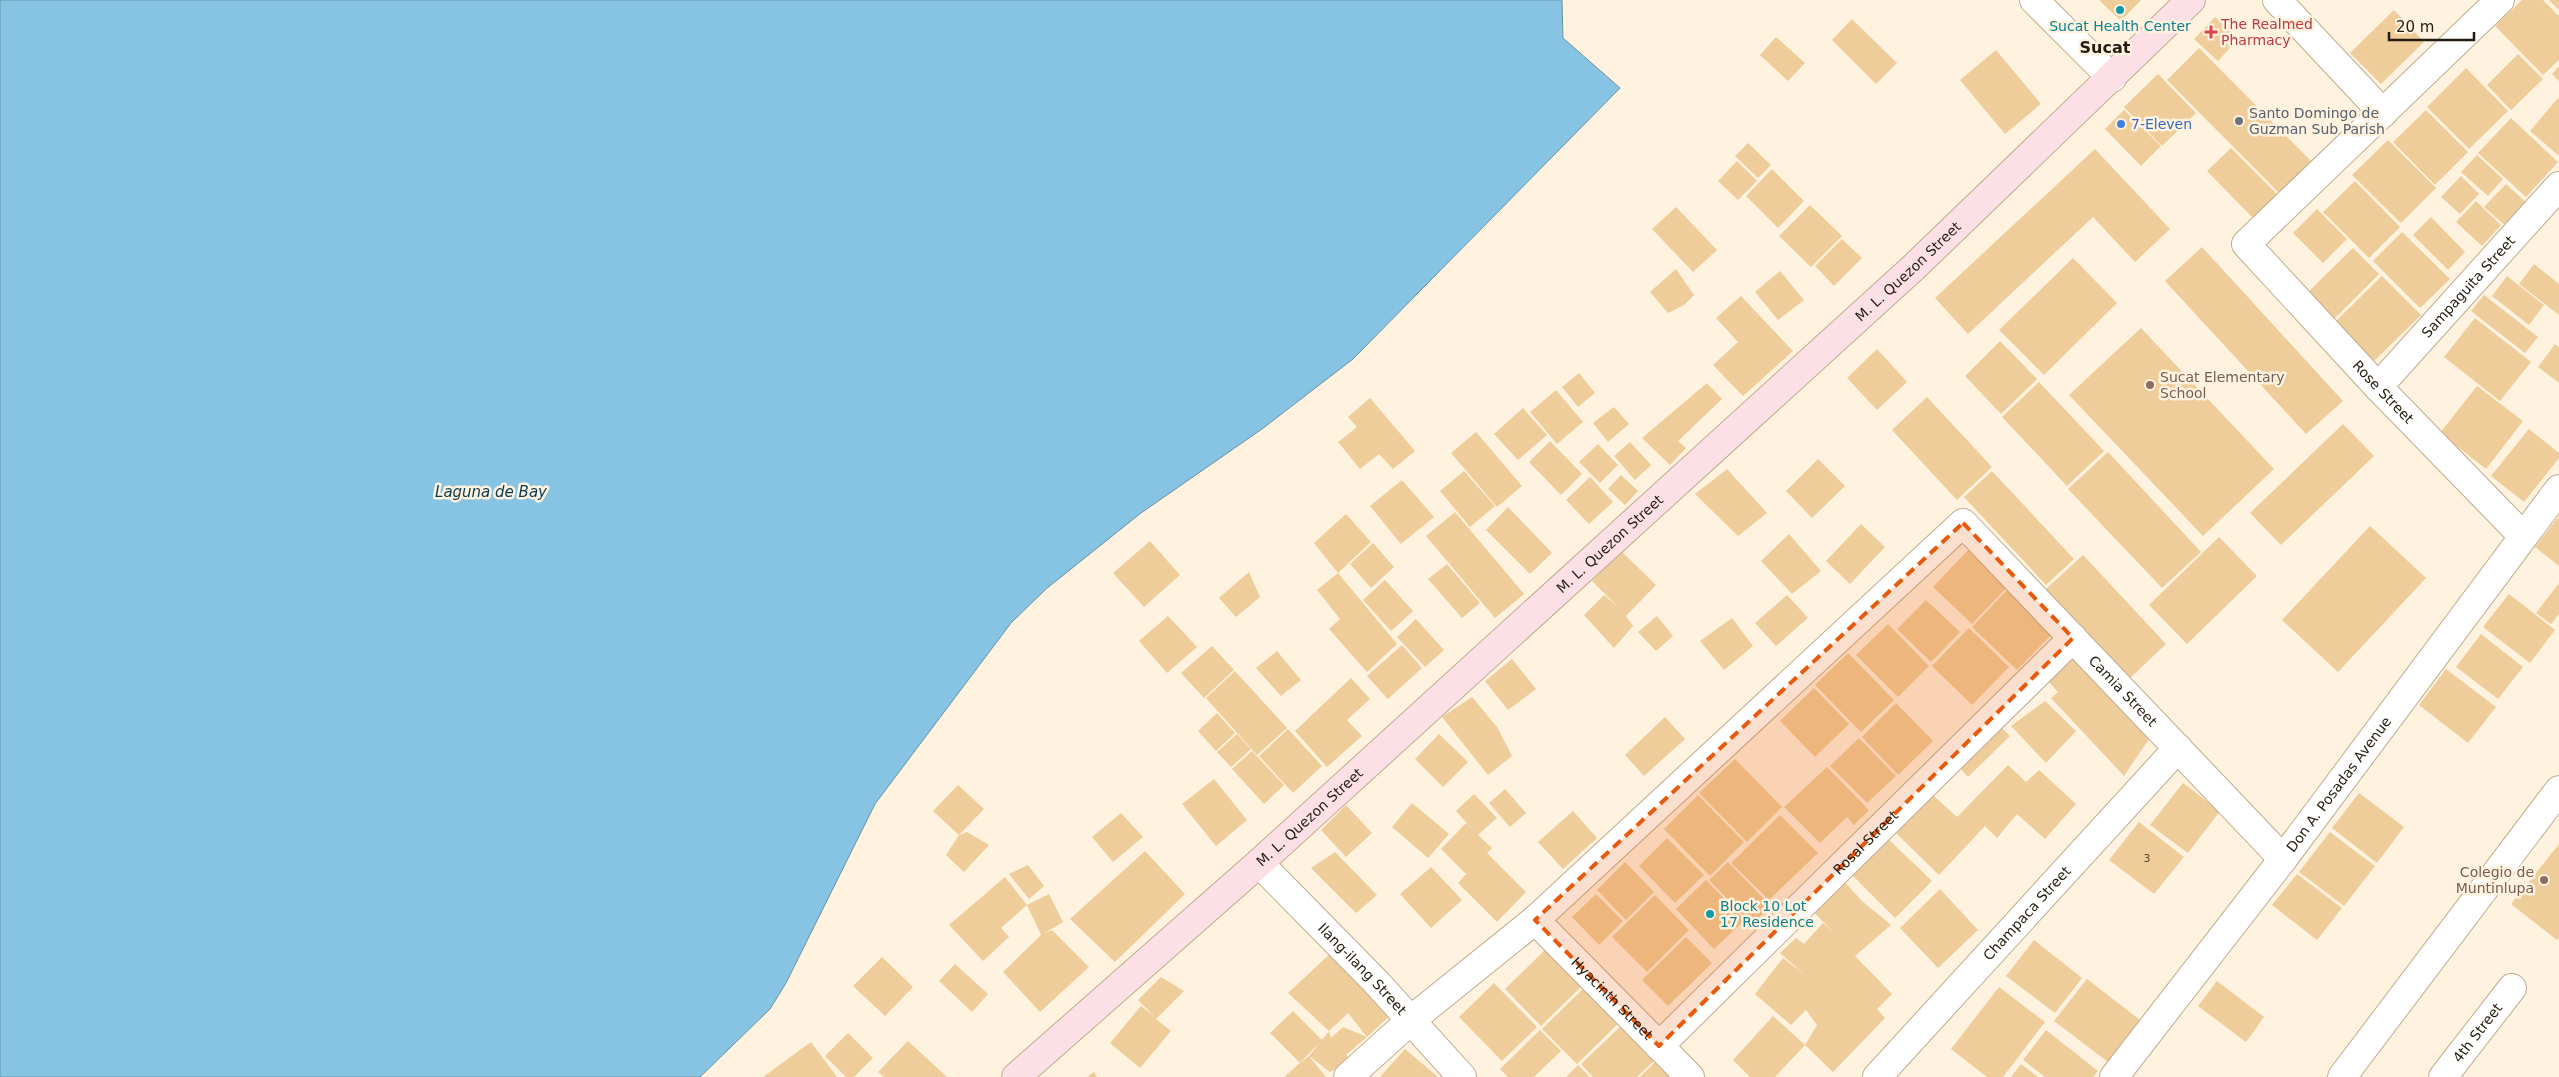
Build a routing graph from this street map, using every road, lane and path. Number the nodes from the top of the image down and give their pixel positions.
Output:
1 (2034, 0) edge
2 (2191, 0) edge
3 (2277, 0) edge
4 (2500, 0) edge
5 (2112, 78) junction
6 (2383, 112) junction
7 (2559, 186) edge
8 (2378, 387) junction
9 (2559, 489) edge
10 (2523, 536) junction
11 (2073, 638) junction
12 (2178, 748) junction
13 (2559, 790) edge
14 (2283, 859) junction
15 (1259, 863) junction
16 (1535, 920) junction
17 (2512, 988) dead end
18 (1410, 1020) junction
19 (1659, 1046) junction
20 (1016, 1077) edge
21 (1348, 1077) edge
22 (1462, 1077) edge
23 (1690, 1077) edge
24 (1877, 1077) edge
25 (2114, 1077) edge
26 (2342, 1077) edge
27 (2443, 1077) edge

1 - 5 street
2 - 5 main road, M. L. Quezon Street
3 - 6 street
4 - 6 street
5 - 15 main road, M. L. Quezon Street
6 - 8 street, Rose Street
7 - 8 street, Sampaguita Street
8 - 10 street, Rose Street
9 - 10 street, Don A. Posadas Avenue
10 - 14 street, Don A. Posadas Avenue
11 - 12 street, Camia Street
11 - 16 street, Camia Street
11 - 19 street, Rosal Street
12 - 14 street, Camia Street
12 - 24 street, Champaca Street
13 - 26 street
14 - 25 street, Don A. Posadas Avenue
15 - 18 street, Ilang-ilang Street
15 - 20 main road, M. L. Quezon Street
16 - 18 street
16 - 19 street, Hyacinth Street
17 - 27 street, 4th Street
18 - 21 street
18 - 22 street, Ilang-ilang Street
19 - 23 street, Hyacinth Street

